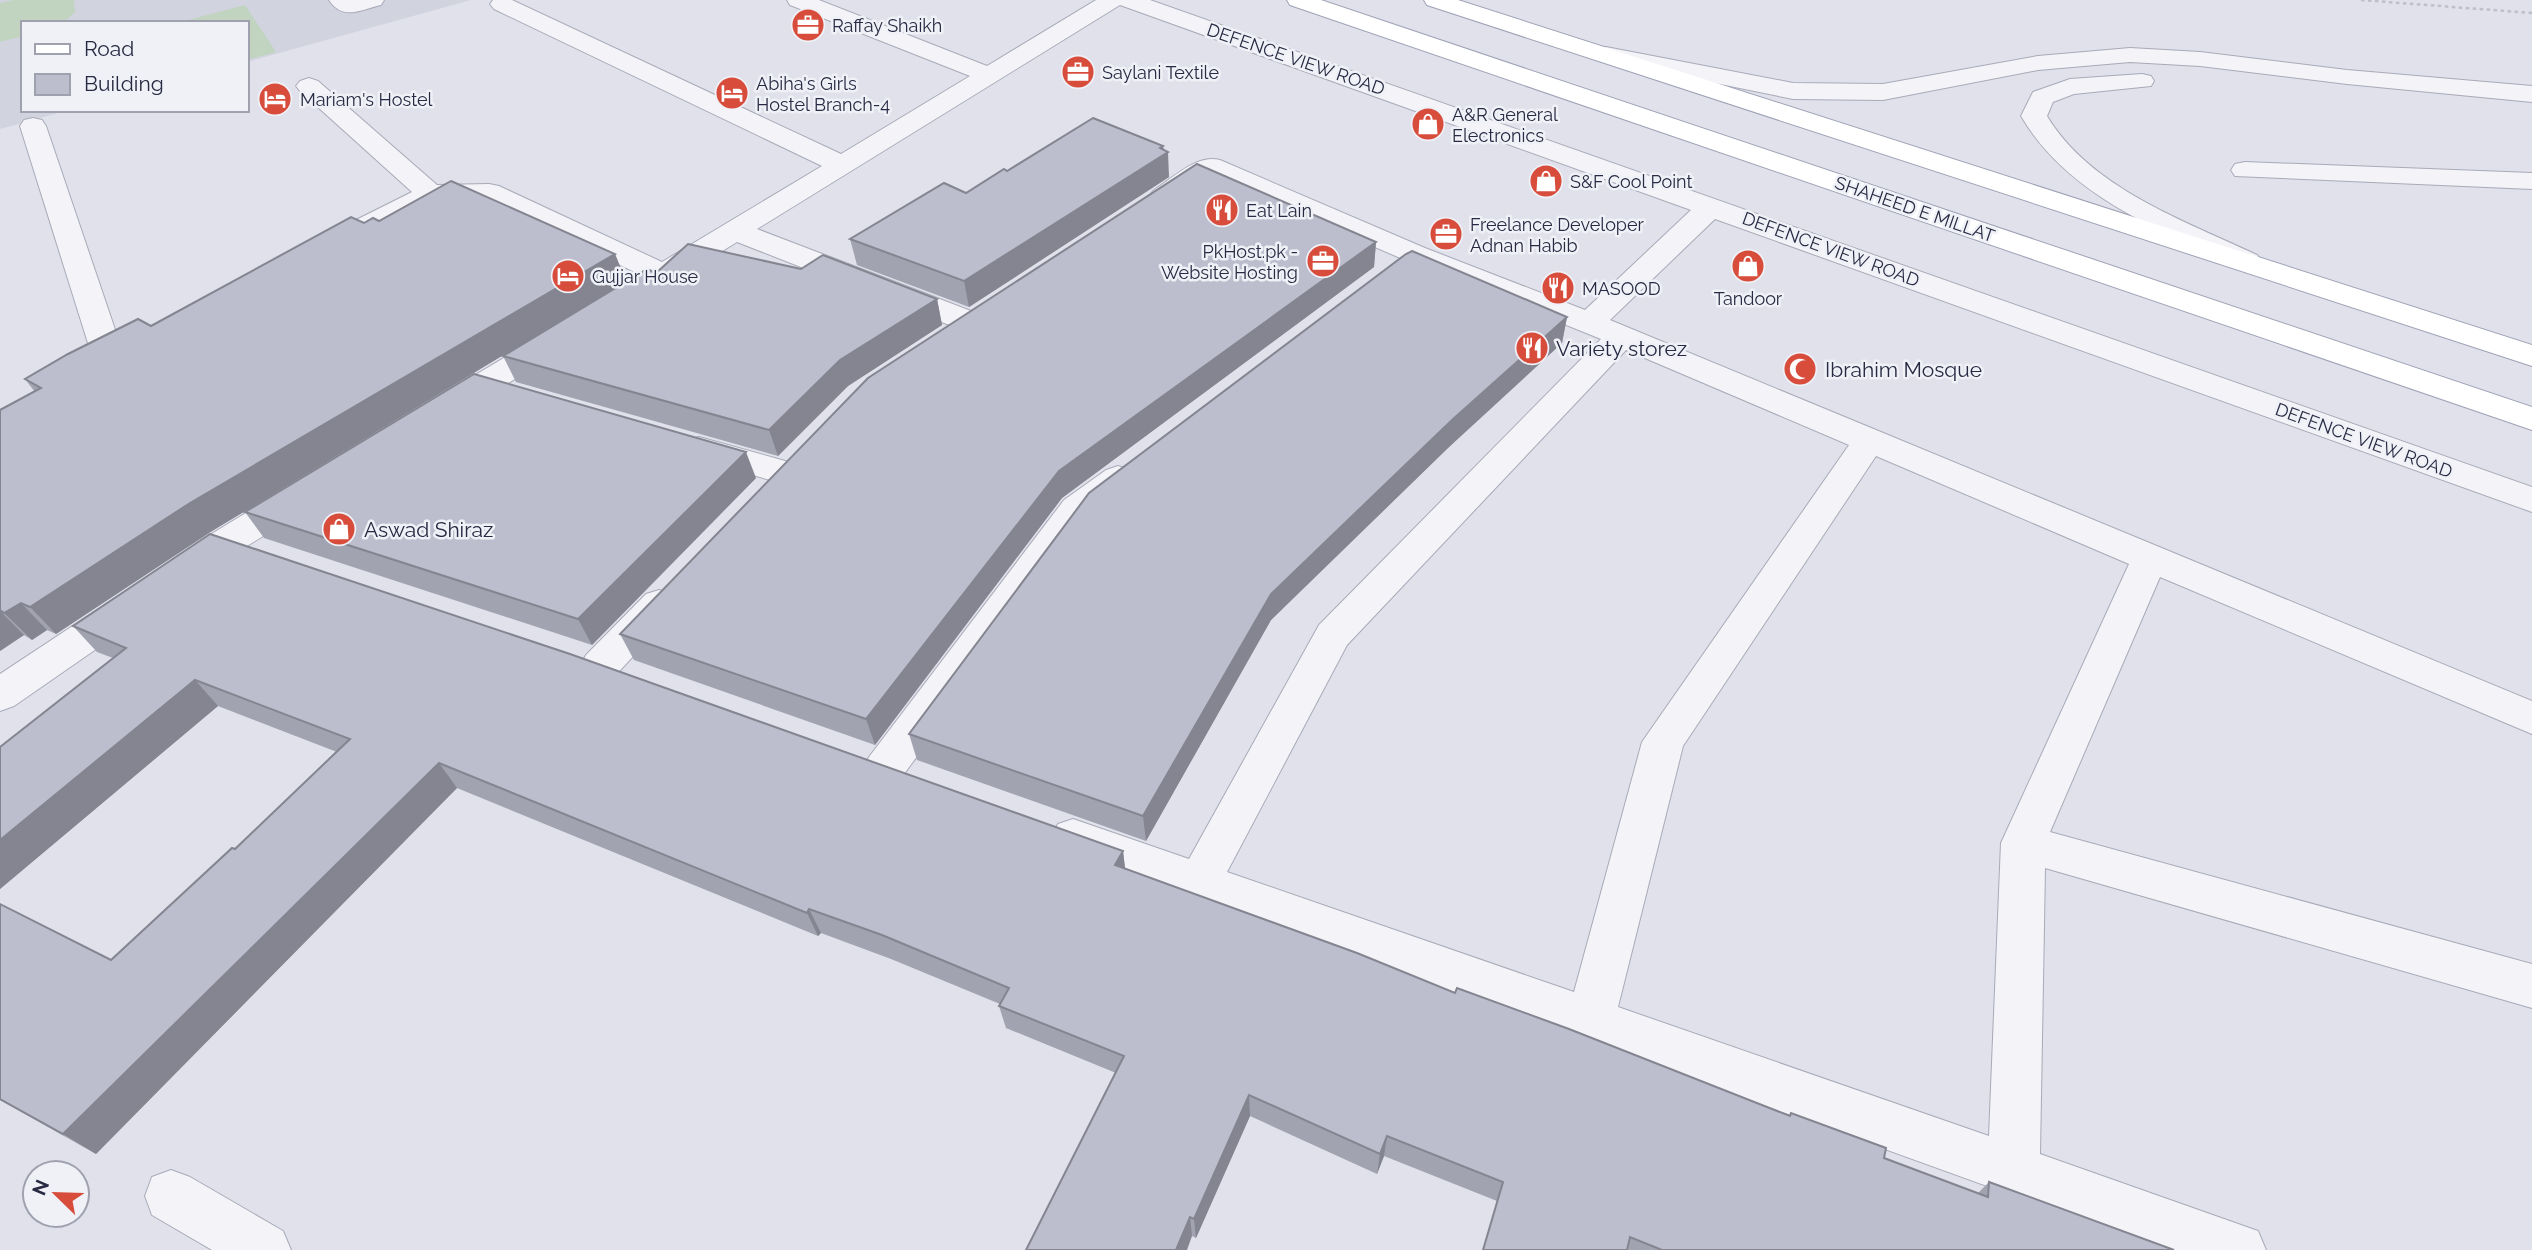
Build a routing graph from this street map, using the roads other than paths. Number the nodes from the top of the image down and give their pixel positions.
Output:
1 (340, 0) edge
2 (373, 0) edge
3 (798, 0) edge
4 (1112, 0) edge
5 (1128, 0) edge
6 (1298, 0) edge
7 (1435, 0) edge
8 (502, 4) dead end
9 (1593, 51) junction
10 (989, 75) junction
11 (2347, 77) junction
12 (309, 86) dead end
13 (2532, 94) edge
14 (33, 126) dead end
15 (843, 165) junction
16 (2245, 170) dead end
17 (2532, 181) edge
18 (430, 194) junction
19 (1712, 206) junction
20 (1142, 211) edge
21 (735, 231) junction
22 (1415, 254) junction
23 (306, 256) edge
24 (2256, 266) junction
25 (1382, 279) edge
26 (572, 330) edge
27 (1605, 330) junction
28 (939, 345) edge
29 (108, 356) edge
30 (2532, 356) edge
31 (481, 385) junction
32 (521, 397) edge
33 (2532, 419) edge
34 (423, 421) edge
35 (666, 438) edge
36 (1870, 440) junction
37 (1142, 460) edge
38 (319, 485) edge
39 (2532, 500) edge
40 (756, 501) edge
41 (2150, 558) junction
42 (278, 559) edge
43 (192, 565) junction
44 (682, 579) edge
45 (600, 666) edge
46 (0, 695) edge
47 (2532, 718) edge
48 (884, 769) edge
49 (1041, 826) edge
50 (2023, 843) junction
51 (1199, 882) junction
52 (2532, 986) edge
53 (1590, 1021) junction
54 (2014, 1170) junction
55 (171, 1196) dead end
56 (264, 1250) edge
57 (2239, 1250) edge

1 - 2 street
3 - 10 street
4 - 10 street
5 - 19 street, DEFENCE VIEW ROAD
6 - 33 main road, SHAHEED E MILLAT
7 - 9 main road
8 - 15 street
9 - 11 street
9 - 24 main road
10 - 15 street
11 - 13 street
11 - 24 street
12 - 18 street
14 - 29 street
15 - 21 street
16 - 17 street
18 - 21 street
18 - 23 street
19 - 27 street
19 - 39 street, DEFENCE VIEW ROAD
20 - 22 street
21 - 28 street
22 - 25 street
22 - 27 street
24 - 30 main road
26 - 31 street
27 - 36 street
27 - 51 street
31 - 32 street
31 - 34 street
35 - 40 street
36 - 41 street
36 - 53 street
37 - 48 street
38 - 43 street
41 - 47 street
41 - 50 street
42 - 43 street
43 - 46 street
44 - 45 street
49 - 51 street
50 - 52 street
50 - 54 street
51 - 53 street
53 - 54 street
54 - 57 street
55 - 56 street

